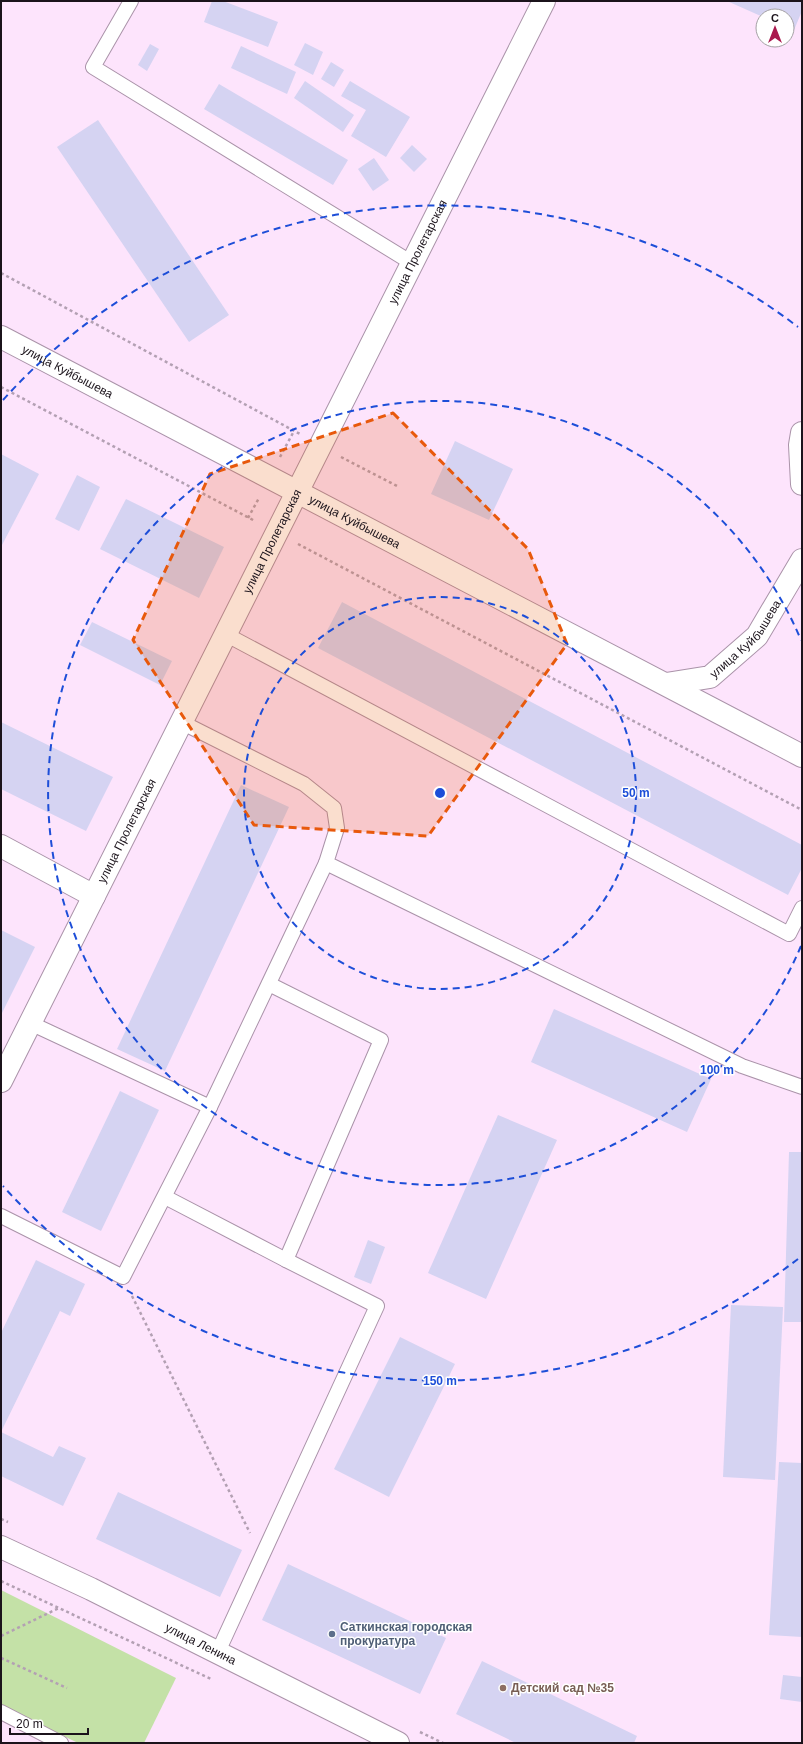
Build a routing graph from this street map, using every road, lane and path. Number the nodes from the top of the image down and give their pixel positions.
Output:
1 (131, 1) edge
2 (544, 1) edge
3 (412, 263) junction
4 (1, 274) edge
5 (1, 337) edge
6 (1, 387) edge
7 (802, 433) edge
8 (320, 446) junction
9 (802, 484) edge
10 (397, 486) dead end
11 (297, 492) junction
12 (276, 532) junction
13 (802, 560) edge
14 (225, 634) junction
15 (666, 684) junction
16 (181, 722) junction
17 (802, 756) edge
18 (802, 810) edge
19 (1, 846) edge
20 (326, 863) junction
21 (94, 896) junction
22 (802, 908) edge
23 (269, 984) junction
24 (30, 1022) junction
25 (2, 1076) edge
26 (802, 1087) edge
27 (210, 1107) junction
28 (165, 1196) junction
29 (1, 1216) edge
30 (286, 1260) junction
31 (123, 1277) junction
32 (1, 1547) edge
33 (261, 1556) junction
34 (1, 1581) edge
35 (59, 1608) junction
36 (1, 1636) edge
37 (217, 1654) junction
38 (1, 1658) edge
39 (214, 1680) dead end
40 (67, 1688) dead end
41 (1, 1712) edge
42 (61, 1743) edge
43 (398, 1743) edge

1 - 3 lane
2 - 3 main road, улица Пролетарская
3 - 8 main road, улица Пролетарская
4 - 8 path
5 - 11 main road, улица Куйбышева
6 - 12 path
7 - 9 main road
8 - 10 path
8 - 11 main road, улица Пролетарская
11 - 12 main road, улица Пролетарская
11 - 15 main road, улица Куйбышева
12 - 14 main road, улица Пролетарская
12 - 18 path
13 - 15 main road, улица Куйбышева
14 - 16 main road, улица Пролетарская
14 - 22 lane
15 - 17 main road, улица Куйбышева
16 - 20 lane
16 - 21 main road, улица Пролетарская
19 - 21 main road
20 - 23 lane
20 - 26 lane
21 - 24 main road, улица Пролетарская
23 - 27 lane
23 - 30 lane
24 - 25 main road, улица Пролетарская
24 - 27 lane
27 - 28 lane
28 - 30 lane
28 - 31 lane
29 - 31 lane
30 - 33 lane
31 - 33 path
32 - 37 main road, улица Ленина
33 - 37 lane
34 - 35 path
35 - 36 path
35 - 39 path
37 - 43 main road, улица Ленина
38 - 40 path
41 - 42 lane

